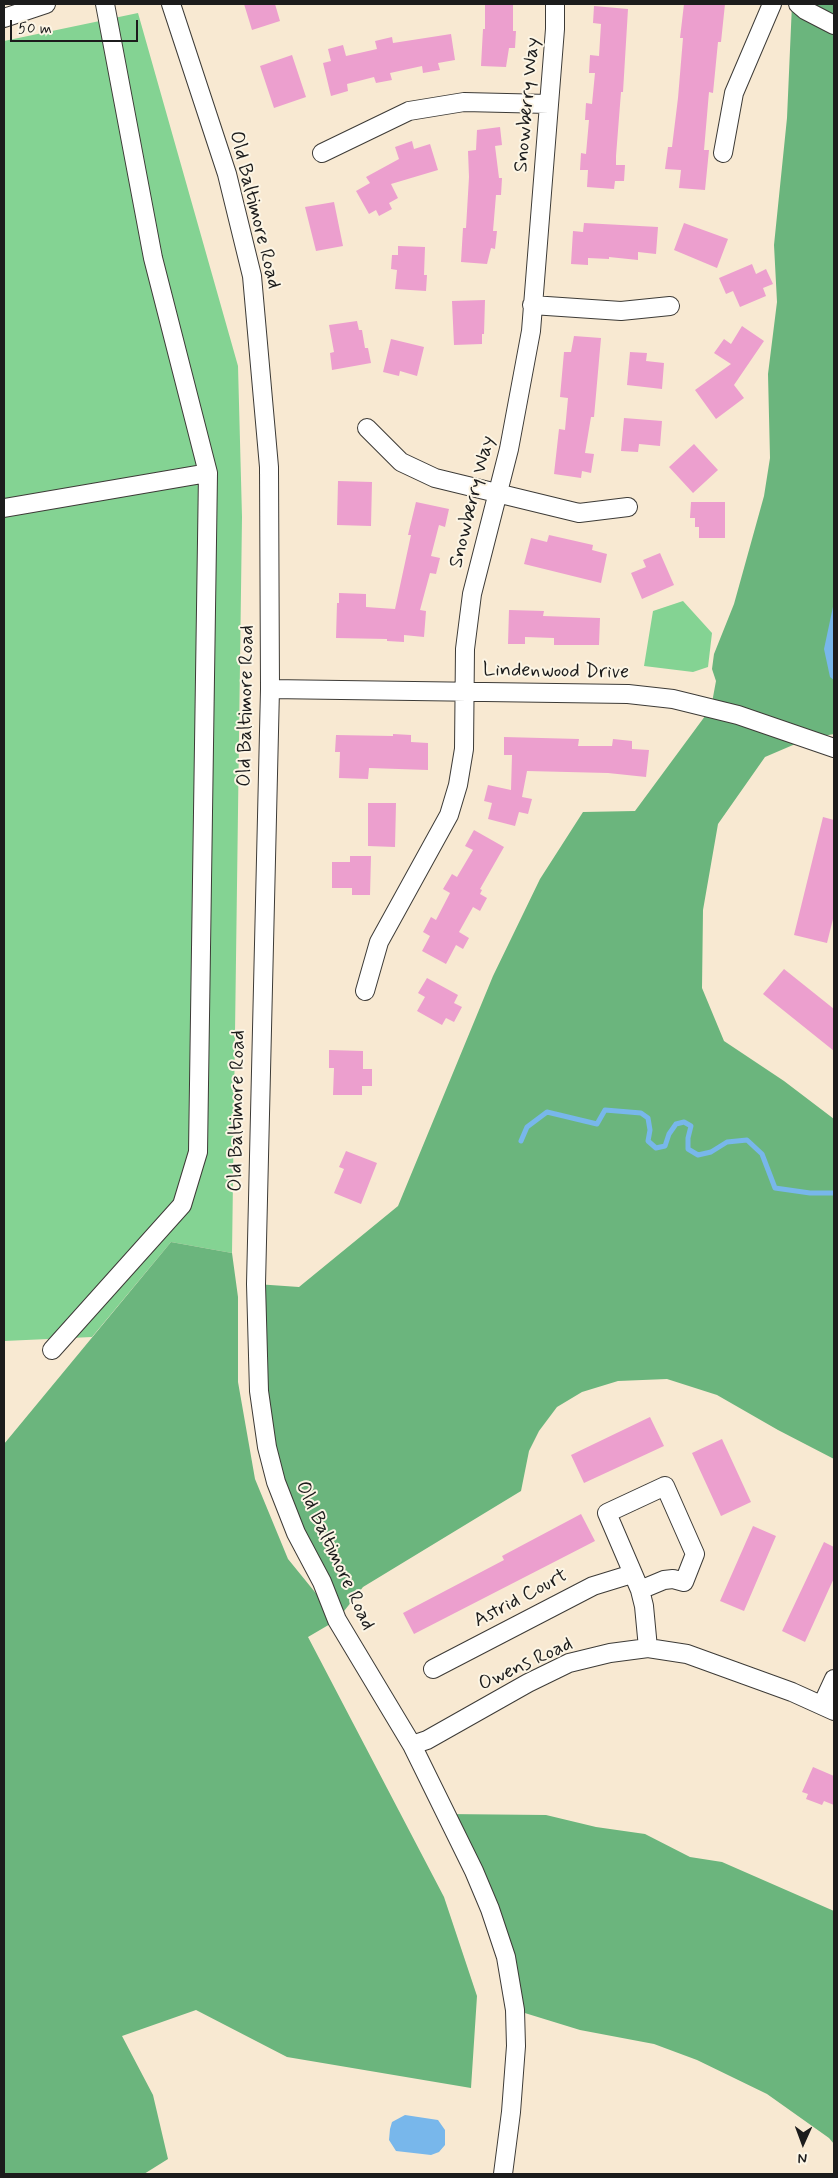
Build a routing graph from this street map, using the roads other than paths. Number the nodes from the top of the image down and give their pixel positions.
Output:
1 (46, 4) edge
2 (105, 4) edge
3 (171, 4) edge
4 (555, 4) edge
5 (772, 4) edge
6 (798, 4) edge
7 (4, 18) edge
8 (834, 25) edge
9 (549, 104) junction
10 (322, 153) dead end
11 (723, 153) dead end
12 (532, 305) junction
13 (670, 306) dead end
14 (366, 428) dead end
15 (208, 473) junction
16 (497, 493) junction
17 (628, 507) dead end
18 (4, 508) edge
19 (270, 689) junction
20 (465, 692) junction
21 (834, 748) edge
22 (365, 991) dead end
23 (52, 1350) dead end
24 (632, 1574) junction
25 (640, 1590) junction
26 (648, 1648) junction
27 (433, 1670) dead end
28 (834, 1678) edge
29 (828, 1708) edge
30 (412, 1745) junction
31 (503, 2174) edge

1 - 7 street
2 - 15 street
3 - 19 street, Old Baltimore Road
4 - 9 street, Snowberry Way
5 - 11 street
6 - 8 street
9 - 10 street
9 - 12 street, Snowberry Way
12 - 13 street
12 - 16 street, Snowberry Way
14 - 16 street
15 - 18 street
15 - 23 street
16 - 17 street
16 - 20 street, Snowberry Way
19 - 20 street, Lindenwood Drive
19 - 30 street, Old Baltimore Road
20 - 21 street, Lindenwood Drive
20 - 22 street, Snowberry Way
24 - 25 street
24 - 25 street
24 - 27 street, Astrid Court
25 - 26 street
26 - 29 street, Owens Road
26 - 30 street, Owens Road
28 - 29 street
30 - 31 street, Old Baltimore Road

